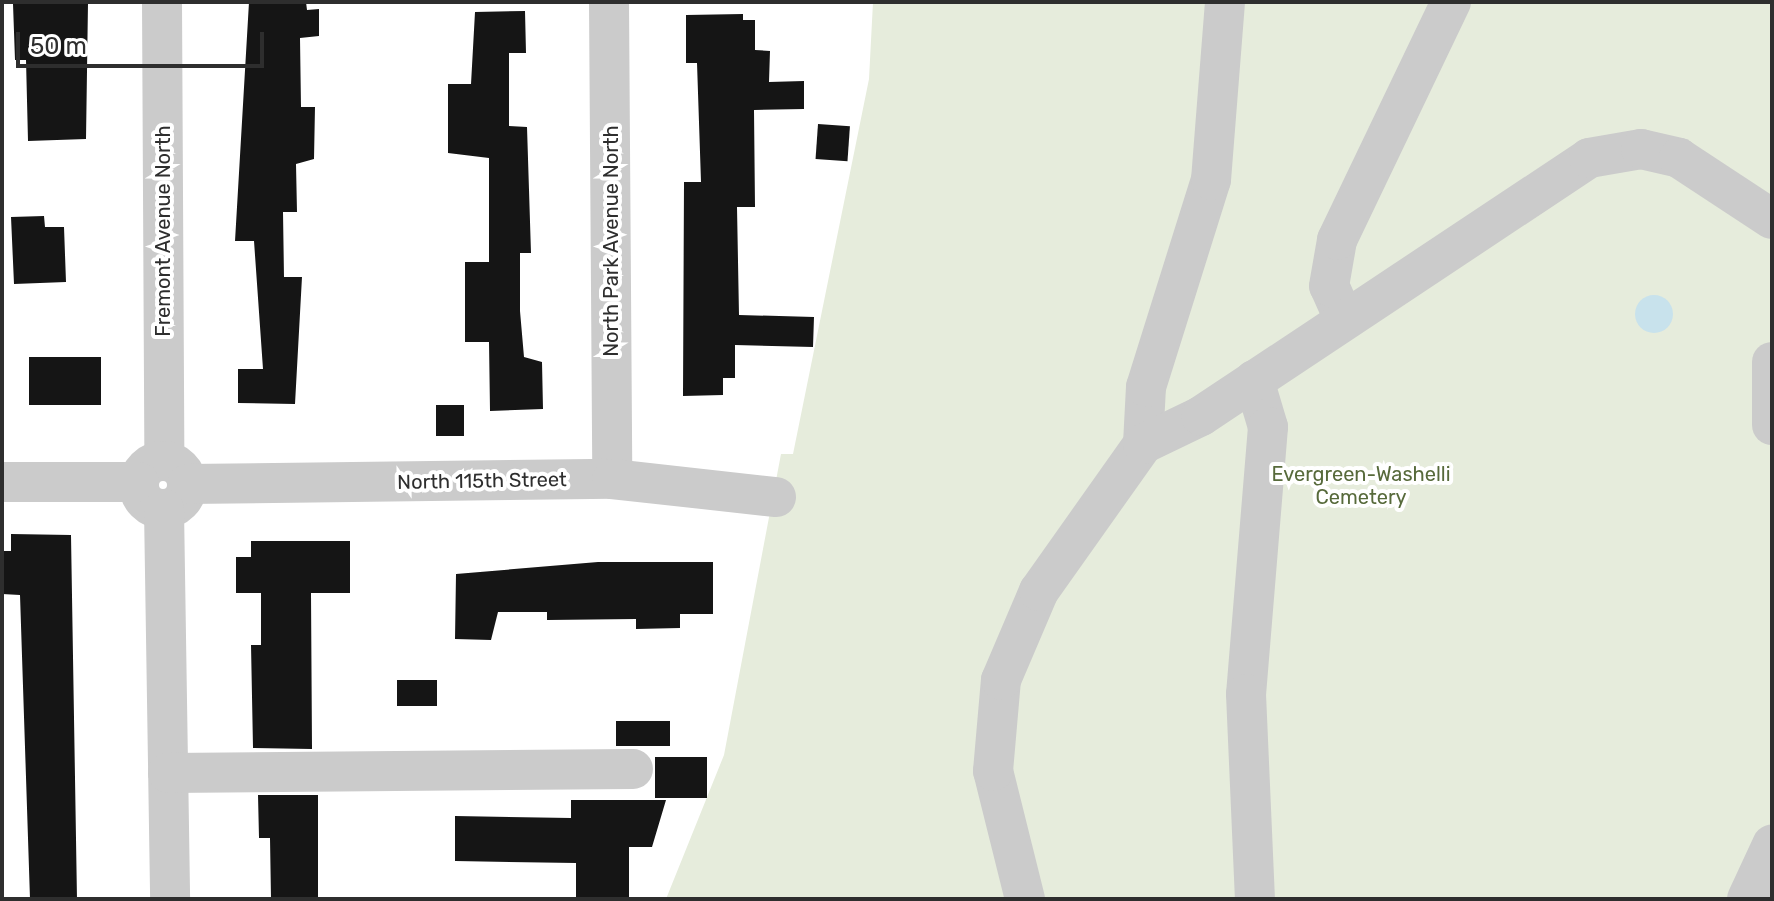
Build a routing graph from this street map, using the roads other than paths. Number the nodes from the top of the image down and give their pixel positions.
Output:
1 (162, 2) edge
2 (609, 2) edge
3 (1225, 2) edge
4 (1451, 2) edge
5 (1772, 219) edge
6 (1344, 319) junction
7 (1772, 362) edge
8 (1254, 380) junction
9 (1772, 425) edge
10 (1143, 444) junction
11 (612, 479) junction
12 (2, 482) edge
13 (163, 484) junction
14 (776, 497) dead end
15 (633, 769) dead end
16 (168, 773) junction
17 (1772, 845) edge
18 (170, 899) edge
19 (1025, 899) edge
20 (1255, 899) edge
21 (1747, 899) edge

1 - 13 street, Fremont Avenue North
2 - 11 street, North Park Avenue North
3 - 10 street
4 - 6 street
5 - 6 street
6 - 8 street
7 - 9 street
8 - 10 street
8 - 20 street
10 - 19 street
11 - 13 street, North 115th Street
11 - 14 street, North 115th Street
12 - 13 street, North 115th Street
13 - 16 street, Fremont Avenue North
15 - 16 street
16 - 18 street, Fremont Avenue North
17 - 21 street

